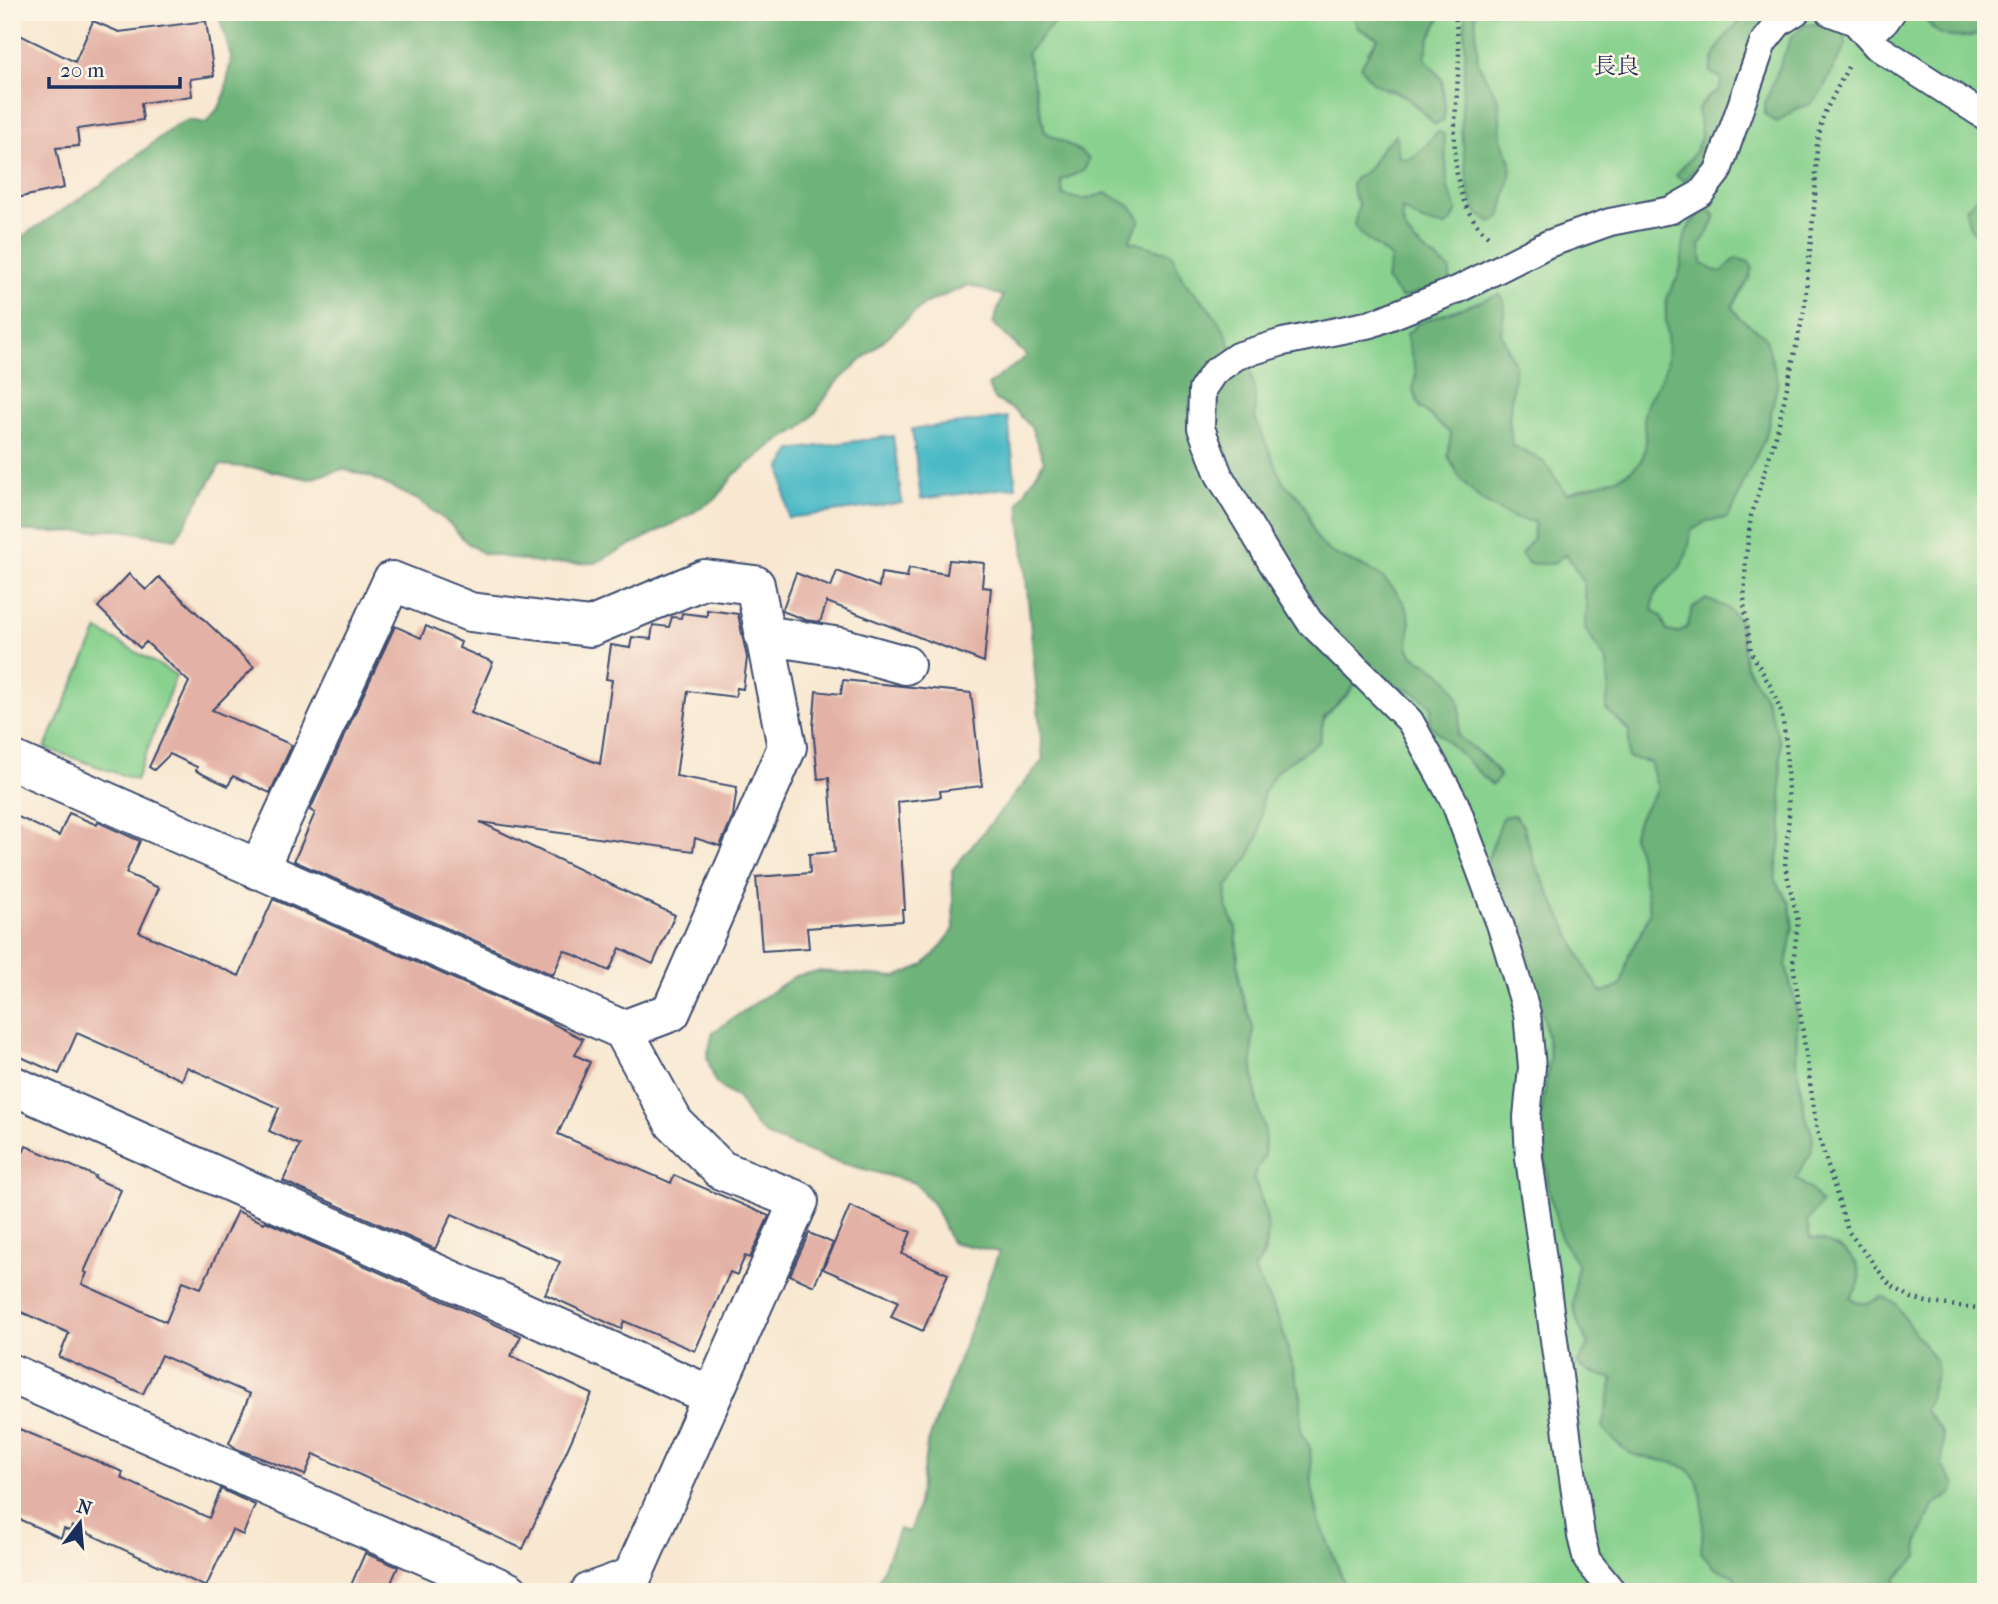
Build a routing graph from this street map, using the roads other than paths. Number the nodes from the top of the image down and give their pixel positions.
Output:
1 (1796, 12) edge
2 (1829, 12) edge
3 (1892, 12) edge
4 (1866, 35) junction
5 (1986, 117) edge
6 (764, 635) junction
7 (905, 665) dead end
8 (12, 760) edge
9 (258, 870) junction
10 (623, 1030) junction
11 (12, 1085) edge
12 (12, 1374) edge
13 (712, 1396) junction
14 (509, 1592) edge
15 (590, 1592) edge
16 (1613, 1592) edge

1 - 16 lane
2 - 4 lane
3 - 4 lane
4 - 5 lane
6 - 7 street
6 - 9 street
6 - 10 street
8 - 9 street
9 - 10 street
10 - 13 street
11 - 13 street
12 - 14 street
13 - 15 street

